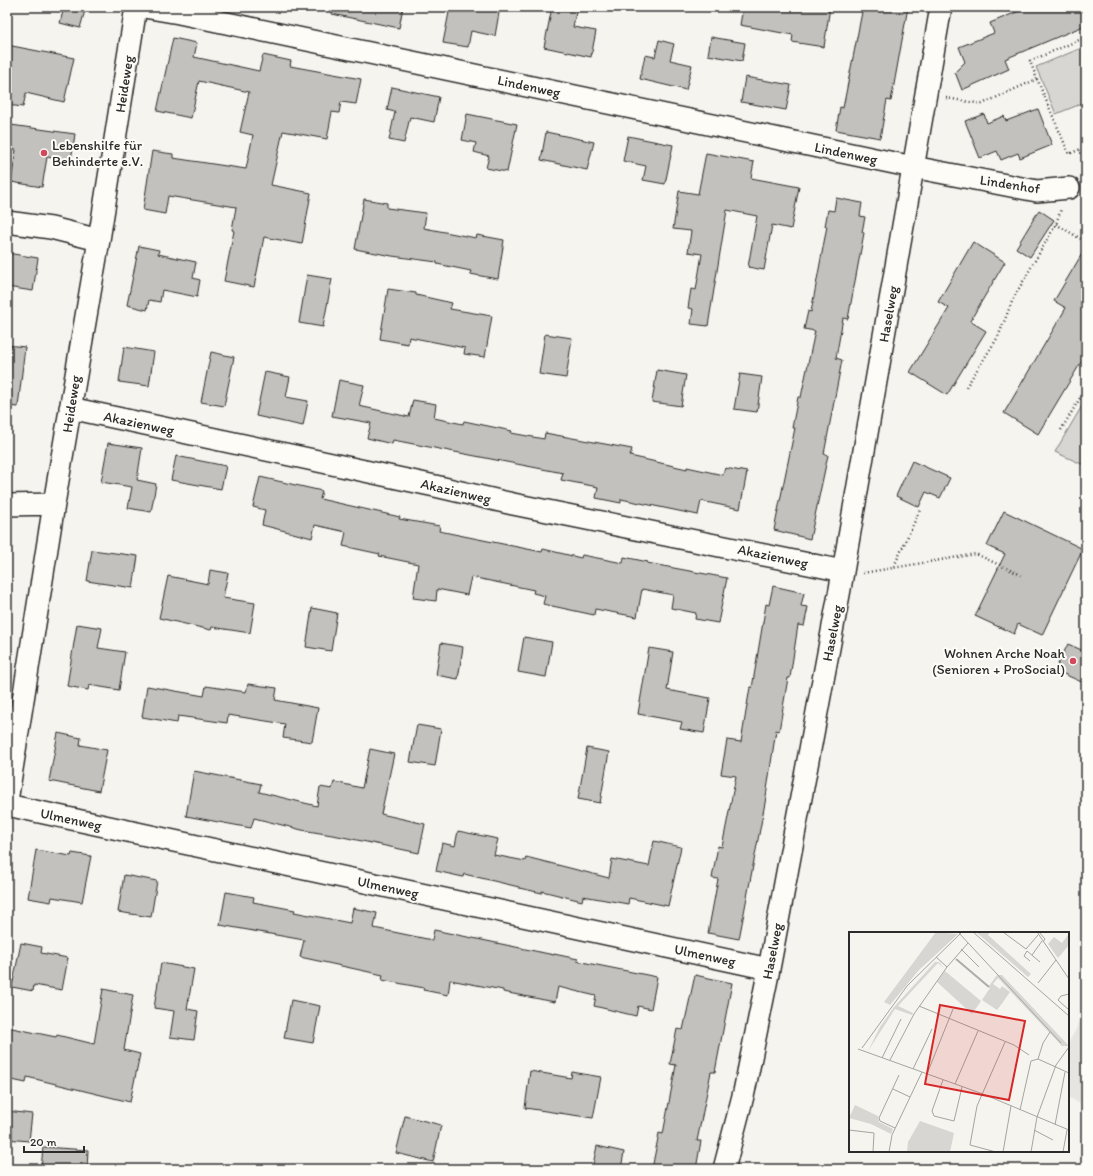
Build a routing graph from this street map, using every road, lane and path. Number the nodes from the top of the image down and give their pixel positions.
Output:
1 (136, 7) edge
2 (144, 7) edge
3 (941, 7) edge
4 (1086, 37) edge
5 (1036, 79) junction
6 (926, 94) junction
7 (1086, 113) edge
8 (1086, 119) edge
9 (1086, 147) edge
10 (913, 167) junction
11 (1069, 188) joint
12 (7, 222) edge
13 (1056, 224) junction
14 (99, 240) junction
15 (1086, 242) edge
16 (966, 387) dead end
17 (1086, 388) edge
18 (70, 408) junction
19 (1061, 430) dead end
20 (54, 504) junction
21 (7, 505) edge
22 (920, 510) dead end
23 (894, 567) junction
24 (843, 571) junction
25 (1021, 575) dead end
26 (7, 801) edge
27 (7, 805) edge
28 (769, 969) junction
29 (724, 1169) edge

1 - 14 street, Heideweg
2 - 10 street, Lindenweg
3 - 6 street, Haselweg
4 - 5 path
5 - 6 path
5 - 9 path
6 - 10 street, Haselweg
7 - 8 path
10 - 11 street, Lindenhof
10 - 24 street, Haselweg
11 - 13 path
12 - 14 street
13 - 15 path
13 - 16 path
14 - 18 street, Heideweg
17 - 19 path
18 - 20 street, Heideweg
18 - 24 street, Akazienweg
20 - 21 street
20 - 26 street, Heideweg
22 - 23 path
23 - 24 path
23 - 25 path
24 - 28 street, Haselweg
27 - 28 street, Ulmenweg
28 - 29 street, Haselweg

